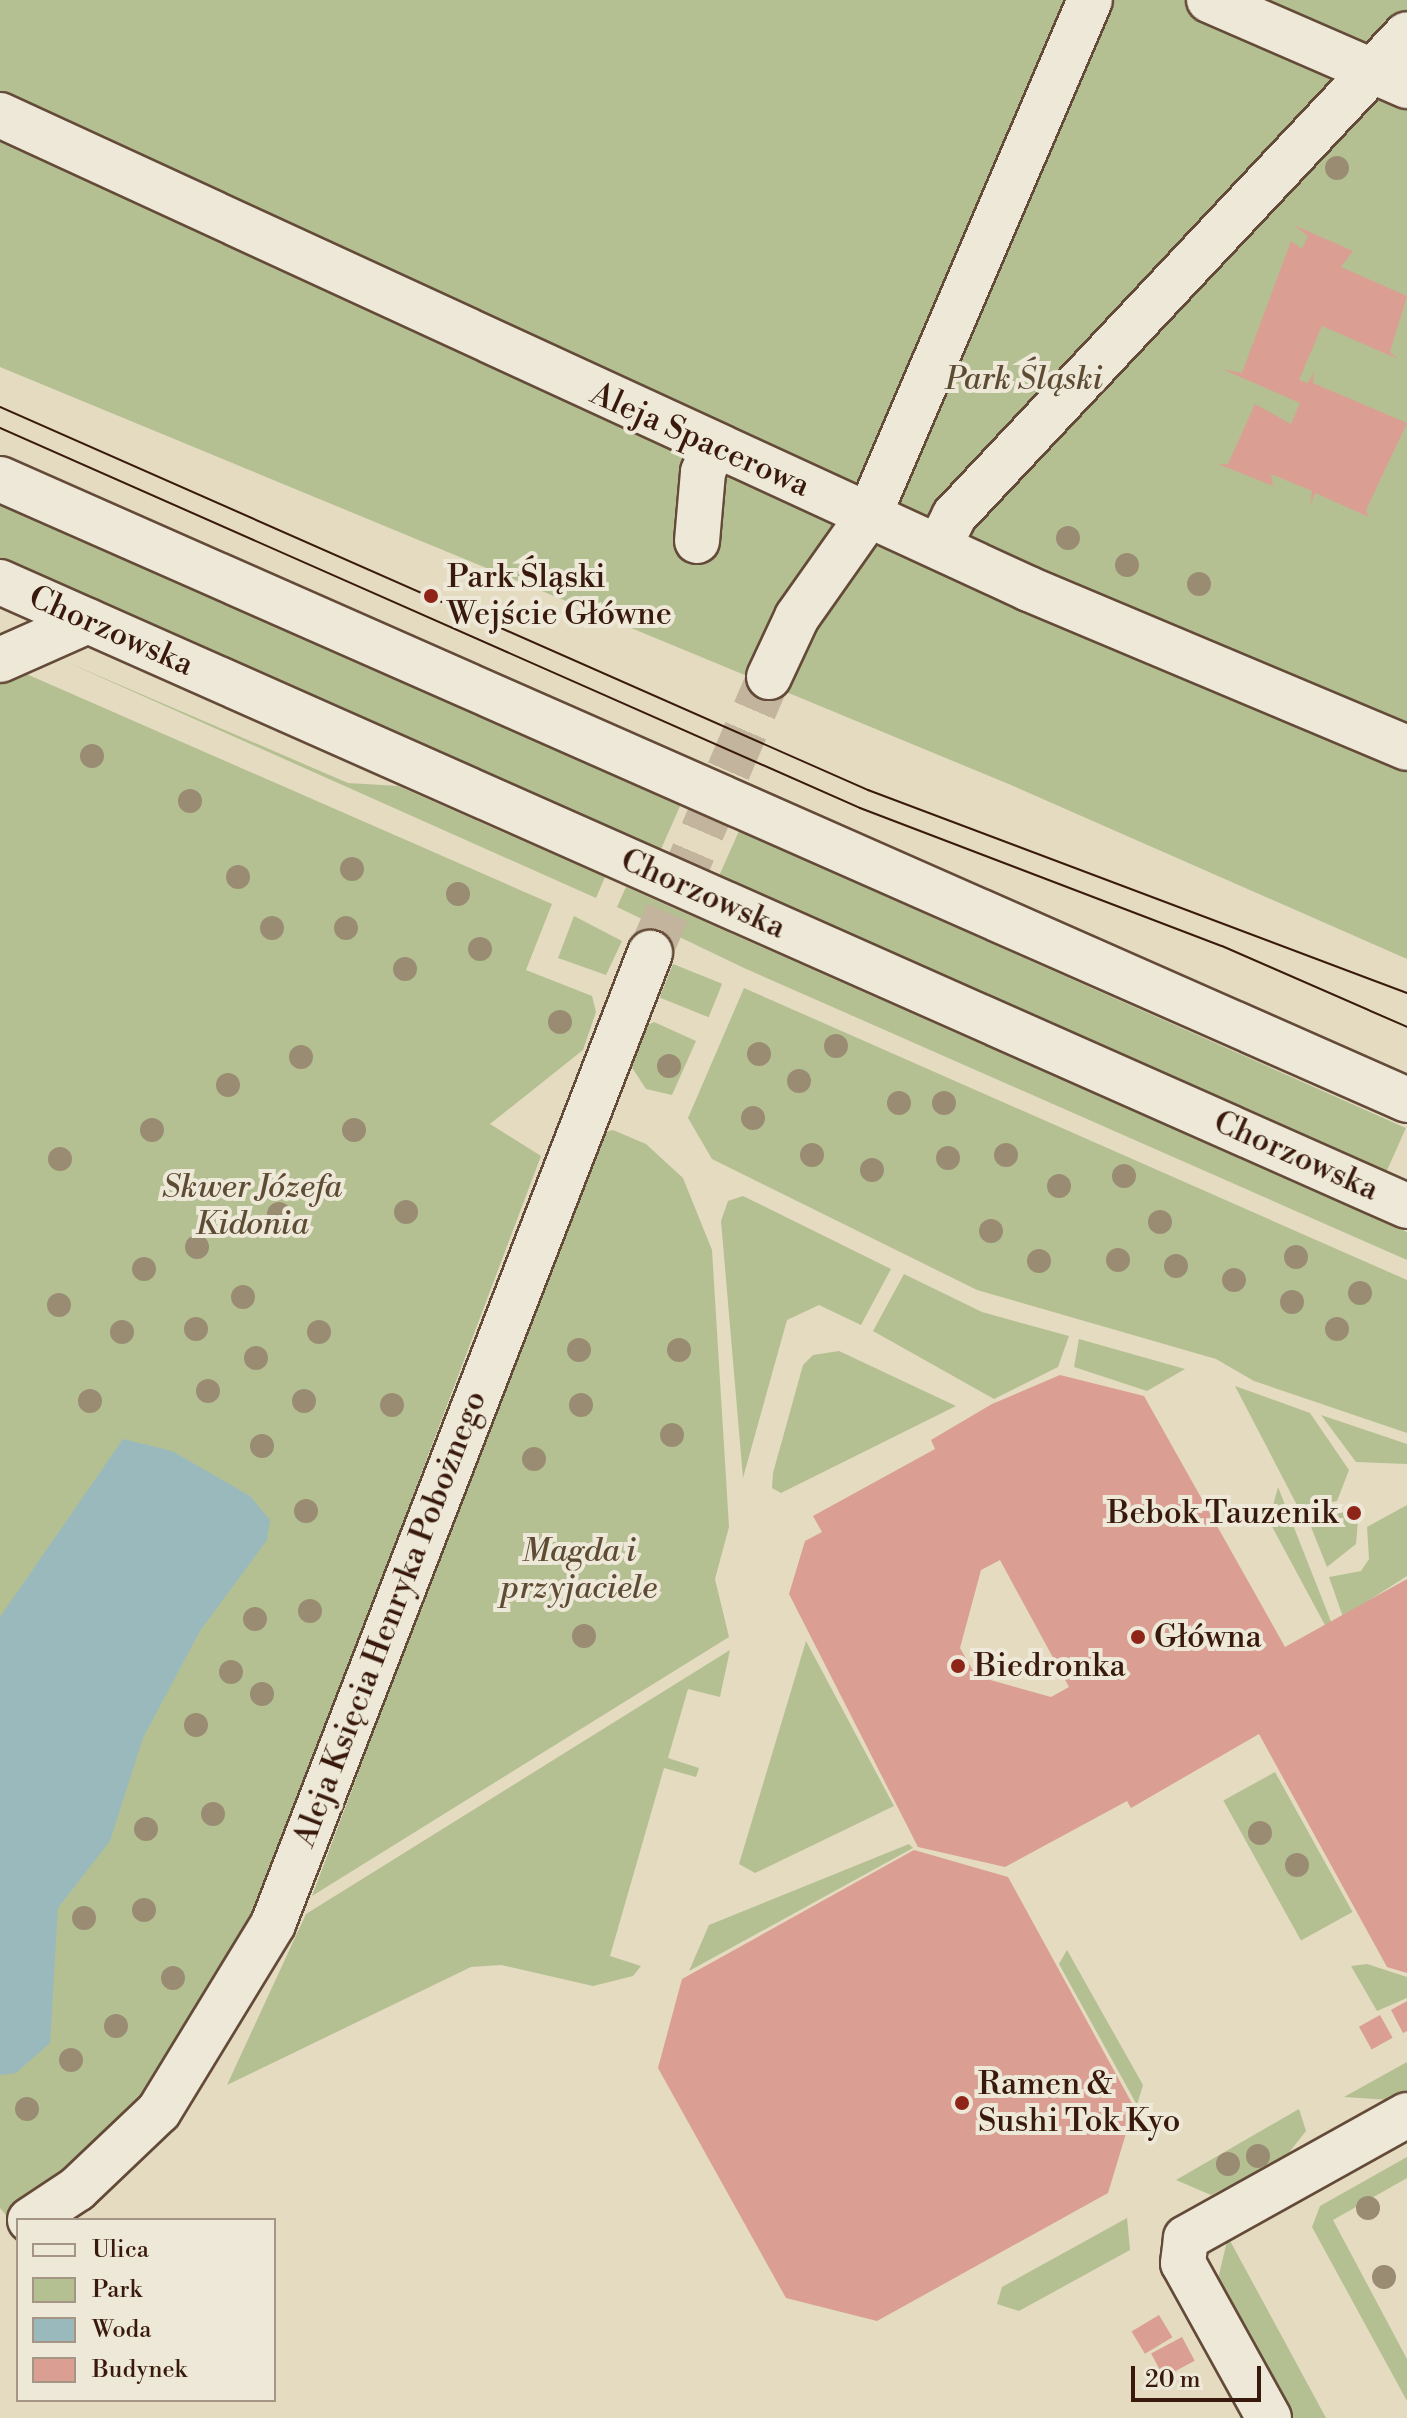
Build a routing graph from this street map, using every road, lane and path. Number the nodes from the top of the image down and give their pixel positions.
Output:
1 (1090, 0) edge
2 (1209, 0) edge
3 (1407, 34) edge
4 (1390, 78) edge
5 (0, 115) edge
6 (714, 446) junction
7 (0, 479) edge
8 (869, 515) junction
9 (697, 541) dead end
10 (939, 546) junction
11 (0, 582) edge
12 (88, 621) junction
13 (0, 660) edge
14 (769, 677) tunnel mouth
15 (1407, 748) edge
16 (650, 953) tunnel mouth
17 (1407, 1100) edge
18 (1407, 1206) edge
19 (1407, 2115) edge
20 (33, 2218) edge
21 (1269, 2418) edge

1 - 8 street
2 - 4 street
3 - 4 street
4 - 10 street
5 - 6 street, Aleja Spacerowa
6 - 8 street, Aleja Spacerowa
6 - 9 street
7 - 17 street
8 - 10 street, Aleja Spacerowa
8 - 14 street
10 - 15 street, Aleja Spacerowa
11 - 12 street, Chorzowska
12 - 13 street
12 - 18 street, Chorzowska
16 - 20 street, Aleja Księcia Henryka Pobożnego
19 - 21 street

